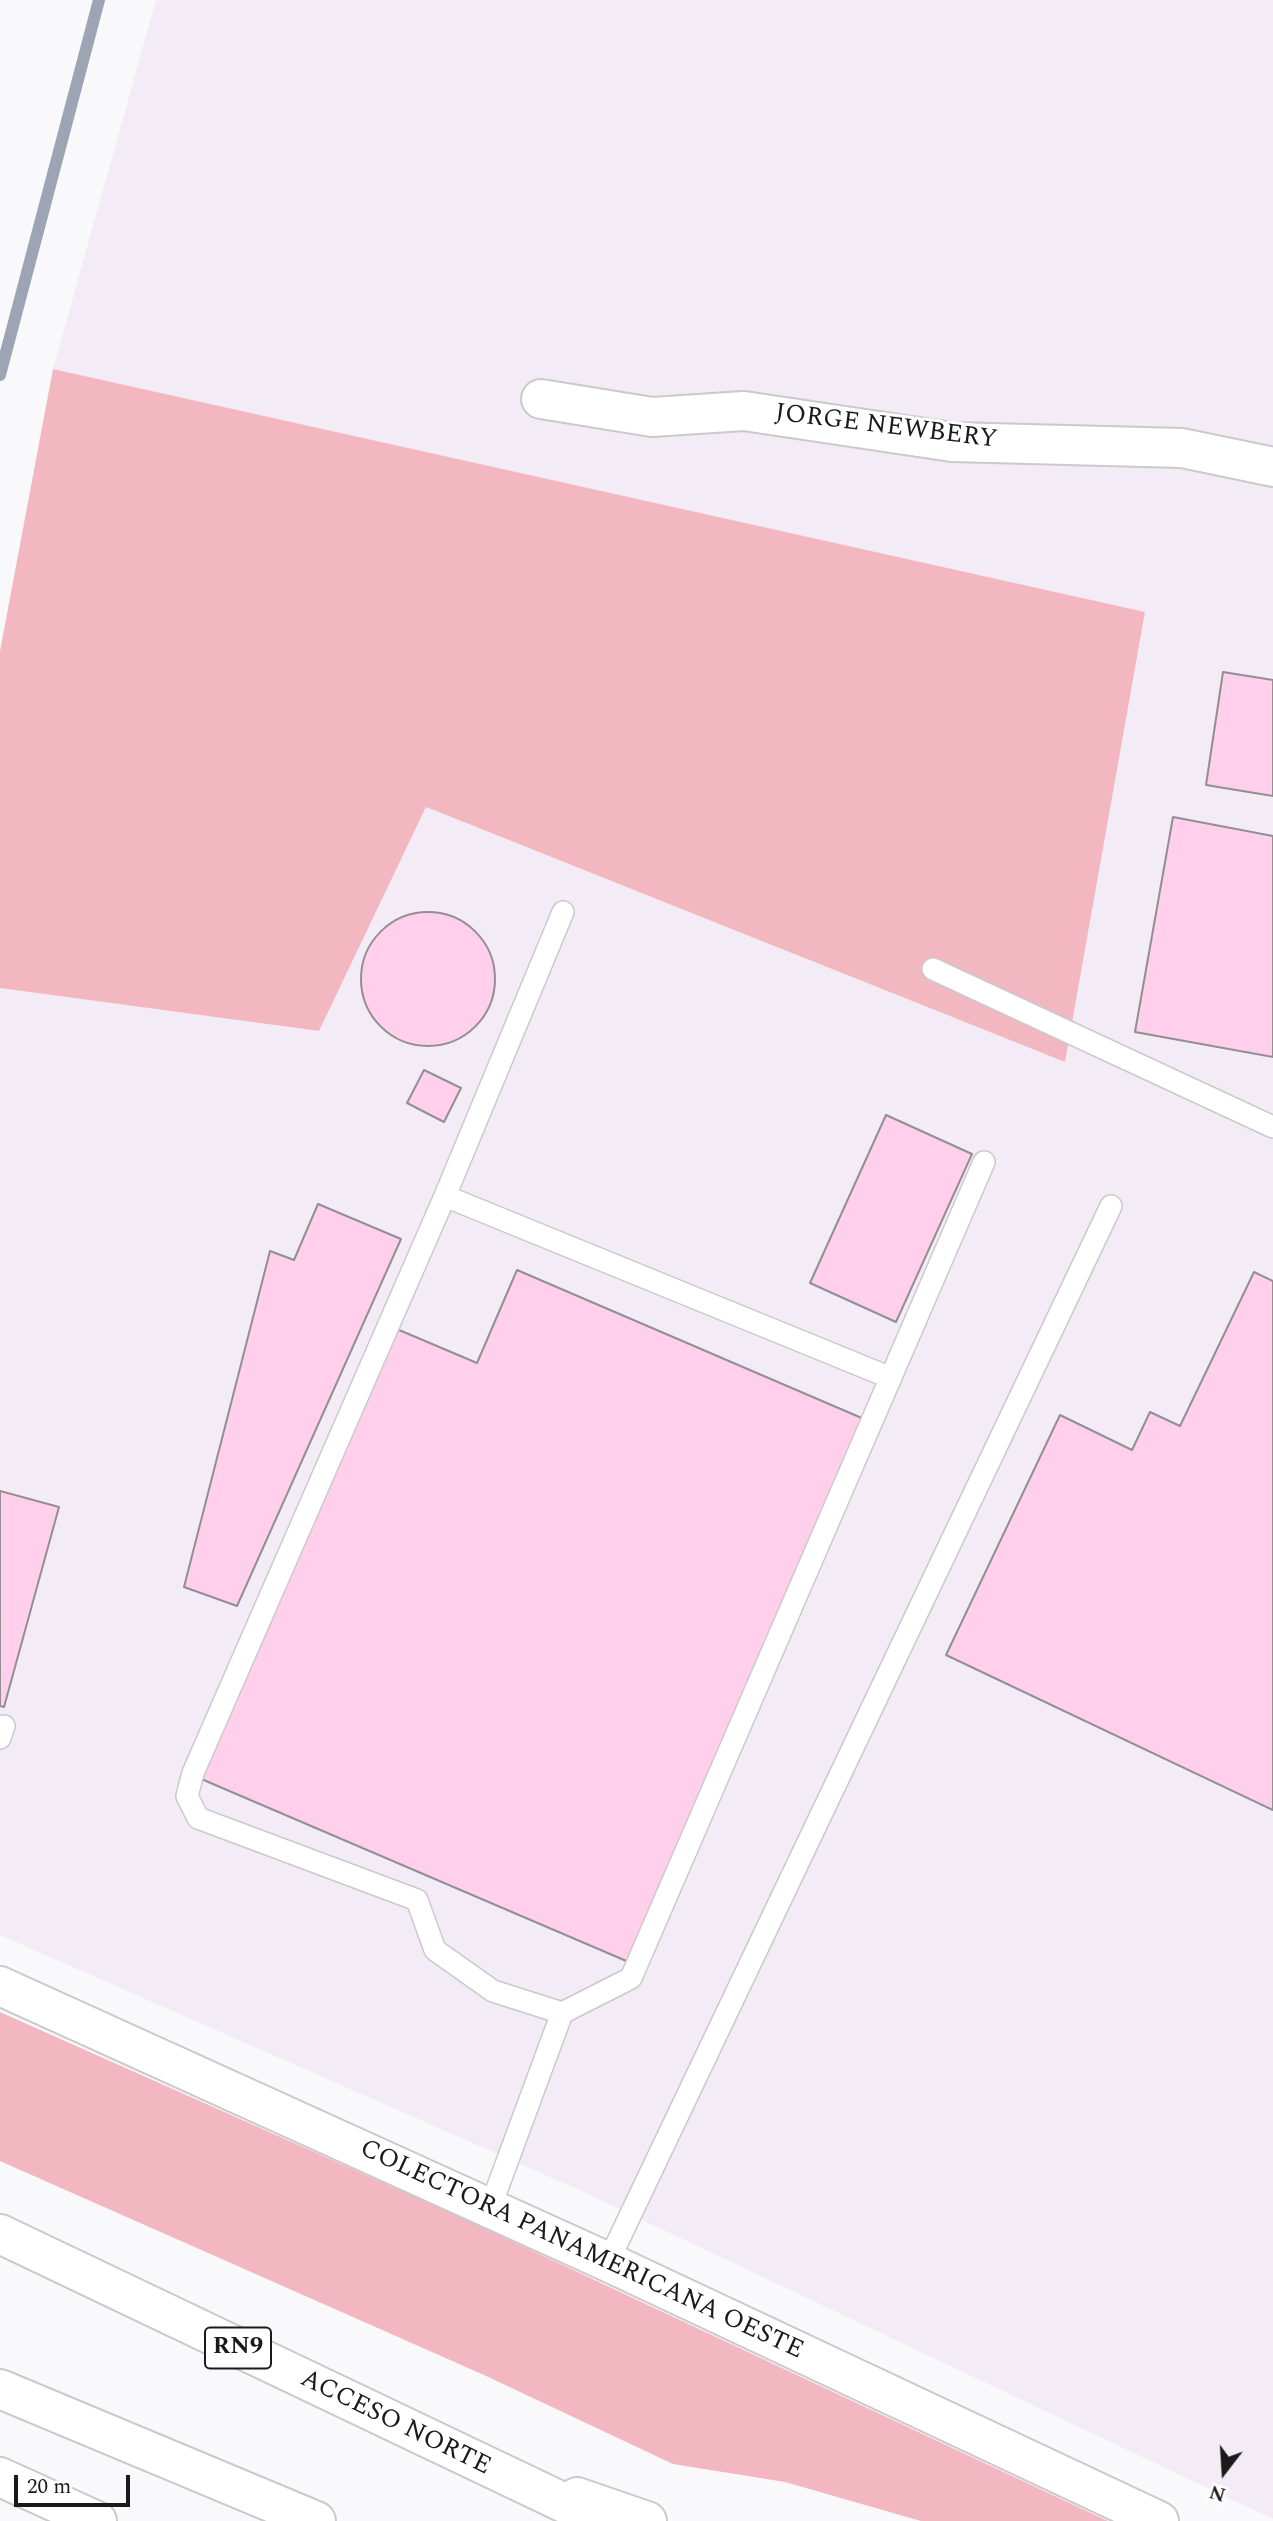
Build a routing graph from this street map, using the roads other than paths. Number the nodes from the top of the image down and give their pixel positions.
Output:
1 (541, 399) dead end
2 (1273, 467) edge
3 (563, 912) dead end
4 (933, 969) dead end
5 (1273, 1127) edge
6 (984, 1162) dead end
7 (445, 1196) junction
8 (1111, 1206) dead end
9 (891, 1378) junction
10 (0, 1986) edge
11 (562, 2013) junction
12 (490, 2208) junction
13 (0, 2234) edge
14 (608, 2262) junction
15 (0, 2389) edge
16 (475, 2463) junction
17 (0, 2477) edge
18 (97, 2521) edge
19 (316, 2521) edge
20 (602, 2521) edge
21 (647, 2521) edge
22 (1159, 2521) edge

1 - 2 main road, JORGE NEWBERY
3 - 7 lane
4 - 5 lane
6 - 9 lane
7 - 9 lane
7 - 11 lane
8 - 14 lane
9 - 11 lane
10 - 12 main road, COLECTORA PANAMERICANA OESTE
11 - 12 lane
12 - 14 main road, COLECTORA PANAMERICANA OESTE
13 - 16 main road, ACCESO NORTE / RN9
14 - 22 main road, COLECTORA PANAMERICANA OESTE
15 - 19 main road
16 - 20 main road, ACCESO NORTE / RN9
16 - 21 main road
17 - 18 main road

